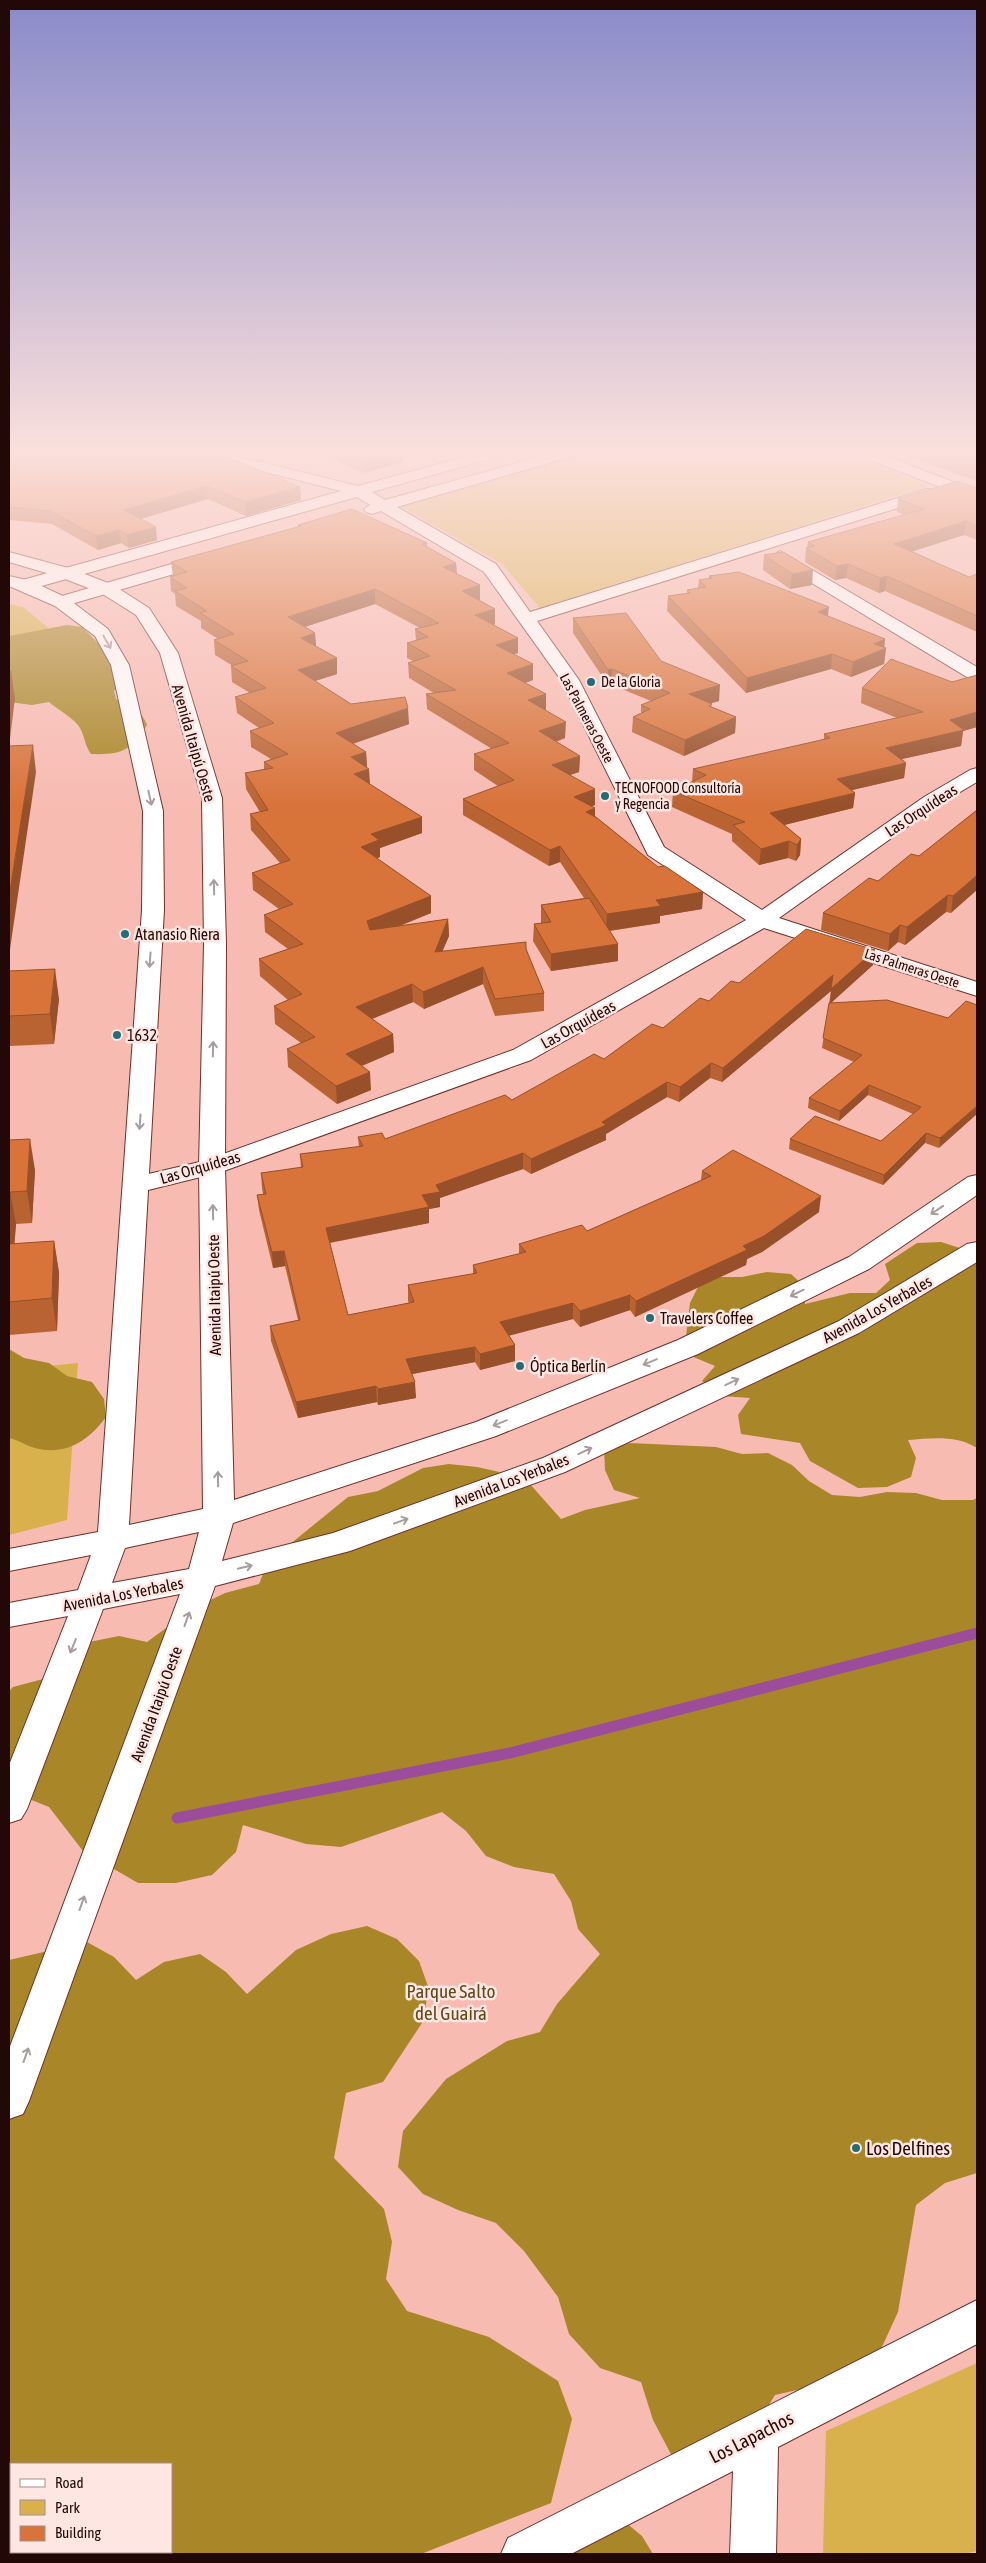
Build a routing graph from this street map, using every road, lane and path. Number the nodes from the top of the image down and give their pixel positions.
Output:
1 (50, 569) edge
2 (82, 569) edge
3 (173, 569) edge
4 (490, 569) edge
5 (688, 569) edge
6 (799, 569) edge
7 (66, 573) junction
8 (17, 583) edge
9 (107, 589) junction
10 (62, 602) junction
11 (526, 619) junction
12 (977, 674) edge
13 (977, 774) edge
14 (762, 920) junction
15 (977, 988) edge
16 (212, 1167) junction
17 (977, 1183) edge
18 (136, 1185) junction
19 (977, 1250) edge
20 (219, 1516) junction
21 (112, 1540) junction
22 (9, 1560) edge
23 (202, 1578) junction
24 (91, 1601) junction
25 (9, 1615) edge
26 (9, 1809) edge
27 (9, 2101) edge
28 (977, 2321) edge
29 (756, 2434) junction
30 (524, 2554) edge
31 (753, 2554) edge

1 - 7 street, Avenida Itaipú Oeste
2 - 7 street
3 - 9 street
4 - 11 street, Las Palmeras Oeste
5 - 11 street
6 - 12 street
7 - 8 street
7 - 9 street, Avenida Itaipú Oeste
8 - 10 street
9 - 10 street
16 -> 9 street, Avenida Itaipú Oeste
10 -> 18 street
11 - 14 street, Las Palmeras Oeste
13 - 14 street, Las Orquídeas
14 - 15 street, Las Palmeras Oeste
14 - 16 street, Las Orquídeas
16 - 18 street, Las Orquídeas
20 -> 16 street, Avenida Itaipú Oeste
17 -> 20 street
18 - 21 street
23 -> 19 street, Avenida Los Yerbales
20 - 21 street
20 - 23 street, Avenida Itaipú Oeste
21 - 22 street
21 - 24 street
23 - 24 street, Avenida Los Yerbales
27 -> 23 street, Avenida Itaipú Oeste
24 - 25 street, Avenida Los Yerbales
24 -> 26 street
28 - 29 street, Los Lapachos
29 - 30 street, Los Lapachos
29 - 31 street

